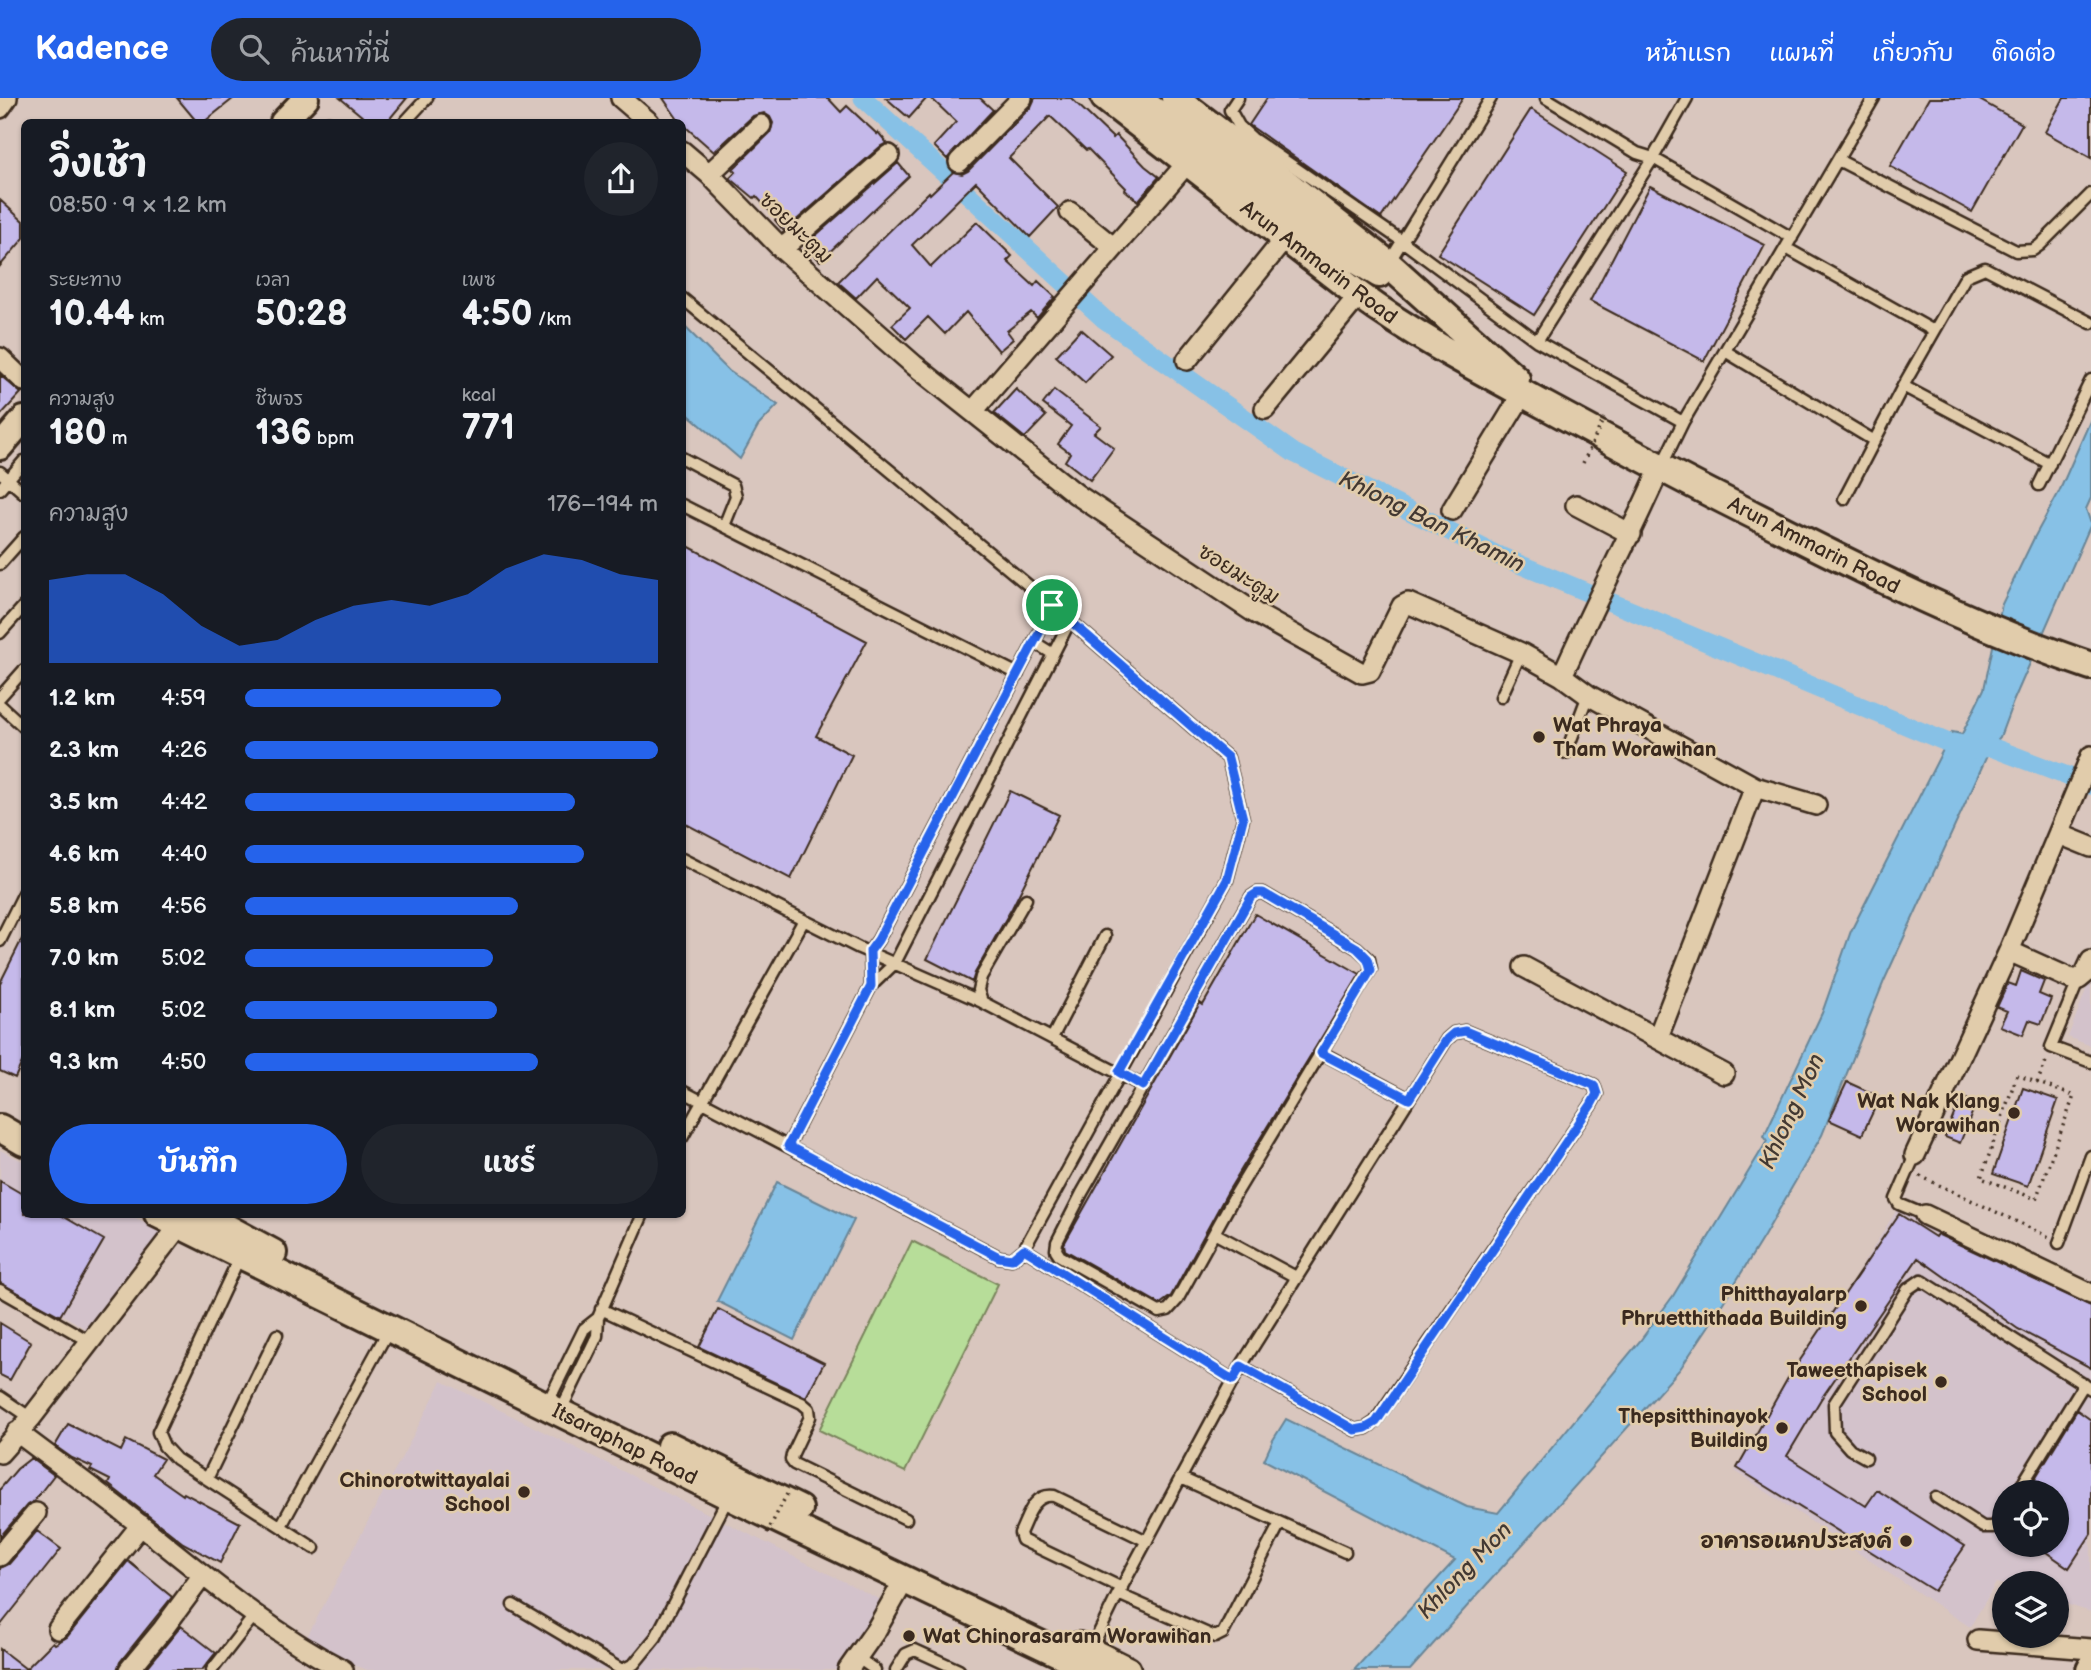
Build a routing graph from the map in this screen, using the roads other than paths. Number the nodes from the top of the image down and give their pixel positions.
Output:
1 (7, 98) edge
2 (306, 98) edge
3 (427, 98) edge
4 (621, 98) edge
5 (1022, 98) edge
6 (1105, 98) edge
7 (1138, 98) edge
8 (1175, 98) edge
9 (1238, 98) edge
10 (1491, 98) edge
11 (1546, 98) edge
12 (1687, 98) edge
13 (1874, 98) edge
14 (0, 108) edge
15 (286, 119) edge
16 (408, 119) edge
17 (646, 119) edge
18 (761, 125) dead end
19 (686, 154) edge
20 (889, 155) dead end
21 (1653, 158) junction
22 (1838, 160) junction
23 (960, 162) dead end
24 (1188, 162) junction
25 (709, 174) junction
26 (2091, 194) edge
27 (1070, 212) dead end
28 (1285, 238) junction
29 (1792, 239) junction
30 (1402, 241) junction
31 (1328, 243) junction
32 (1113, 247) junction
33 (782, 248) junction
34 (1786, 248) junction
35 (1388, 264) junction
36 (1359, 295) junction
37 (686, 301) edge
38 (1445, 314) junction
39 (2091, 323) edge
40 (1934, 331) junction
41 (1425, 339) junction
42 (1537, 341) junction
43 (1726, 351) junction
44 (0, 358) edge
45 (1187, 360) dead end
46 (21, 379) edge
47 (2091, 380) edge
48 (1903, 386) junction
49 (1534, 400) junction
50 (1265, 409) dead end
51 (973, 411) junction
52 (21, 422) edge
53 (1683, 422) junction
54 (1873, 440) junction
55 (0, 447) edge
56 (686, 460) edge
57 (2050, 464) junction
58 (21, 465) edge
59 (1660, 468) junction
60 (0, 472) edge
61 (9, 479) junction
62 (2039, 485) dead end
63 (0, 489) edge
64 (21, 489) edge
65 (1844, 499) dead end
66 (1576, 505) dead end
67 (686, 507) edge
68 (1452, 510) dead end
69 (724, 526) junction
70 (1631, 534) junction
71 (21, 540) edge
72 (0, 564) edge
73 (1052, 605) junction
74 (21, 609) edge
75 (1070, 621) junction
76 (0, 633) edge
77 (1034, 642) junction
78 (1521, 653) junction
79 (1053, 654) junction
80 (2091, 666) edge
81 (1018, 674) junction
82 (21, 675) edge
83 (1562, 676) junction
84 (1588, 695) junction
85 (1501, 697) dead end
86 (1, 705) edge
87 (21, 724) edge
88 (1566, 753) dead end
89 (2091, 756) edge
90 (1755, 787) junction
91 (1816, 805) dead end
92 (2059, 834) junction
93 (2091, 847) edge
94 (686, 861) edge
95 (21, 899) edge
96 (1026, 899) dead end
97 (804, 920) junction
98 (1105, 936) dead end
99 (0, 941) edge
100 (870, 951) junction
101 (2009, 951) junction
102 (2091, 961) edge
103 (894, 963) junction
104 (1524, 967) dead end
105 (2079, 979) junction
106 (871, 986) junction
107 (982, 1002) junction
108 (1658, 1037) junction
109 (1052, 1038) junction
110 (1321, 1053) junction
111 (2091, 1062) edge
112 (1119, 1072) junction
113 (1724, 1074) dead end
114 (1143, 1086) junction
115 (686, 1093) edge
116 (1409, 1099) junction
117 (702, 1101) junction
118 (0, 1108) edge
119 (21, 1119) edge
120 (0, 1128) edge
121 (686, 1131) edge
122 (21, 1140) edge
123 (788, 1146) junction
124 (2091, 1156) edge
125 (1912, 1163) joint
126 (1925, 1215) joint
127 (179, 1218) edge
128 (641, 1218) edge
129 (224, 1229) edge
130 (1214, 1233) junction
131 (2059, 1243) road end
132 (1024, 1249) junction
133 (240, 1256) junction
134 (1296, 1278) junction
135 (0, 1290) edge
136 (2091, 1294) edge
137 (599, 1314) junction
138 (390, 1328) junction
139 (277, 1335) dead end
140 (89, 1340) junction
141 (1241, 1366) junction
142 (1233, 1380) junction
143 (2088, 1387) edge
144 (0, 1398) edge
145 (556, 1400) junction
146 (24, 1425) junction
147 (0, 1453) edge
148 (1866, 1458) dead end
149 (1181, 1478) junction
150 (207, 1479) junction
151 (2026, 1480) edge
152 (729, 1496) junction
153 (1936, 1497) dead end
154 (36, 1513) dead end
155 (906, 1519) dead end
156 (1280, 1522) junction
157 (141, 1525) junction
158 (281, 1526) junction
159 (1992, 1527) edge
160 (1147, 1541) junction
161 (314, 1548) dead end
162 (1345, 1552) dead end
163 (0, 1556) edge
164 (203, 1575) junction
165 (905, 1579) junction
166 (1120, 1591) junction
167 (513, 1605) dead end
168 (254, 1616) junction
169 (58, 1629) dead end
170 (1978, 1640) dead end
171 (2091, 1649) edge
172 (853, 1664) edge
173 (1087, 1664) edge
174 (129, 1670) edge
175 (212, 1670) edge
176 (343, 1670) edge
177 (875, 1670) edge
178 (896, 1670) edge
179 (959, 1670) edge
180 (1127, 1670) edge

1 - 14 street
2 - 15 street
3 - 16 lane
4 - 17 street
5 - 23 street
6 - 24 main road, Arun Ammarin Road
7 - 31 main road
8 - 35 main road, Arun Ammarin Road
9 - 30 lane
10 - 30 lane
11 - 21 lane
12 - 21 lane
13 - 22 lane
18 - 25 street
19 - 25 street, ซอยมะตูม
20 - 33 street
21 - 29 lane
21 - 42 lane
22 - 26 lane
22 - 29 lane
24 - 28 main road, Arun Ammarin Road
24 - 32 street
25 - 33 street, ซอยมะตูม
27 - 32 street
28 - 36 main road, Arun Ammarin Road
28 - 45 street
29 - 34 lane
30 - 35 lane
30 - 42 lane
31 - 38 main road
31 - 41 main road
32 - 51 street
33 - 51 street, ซอยมะตูม
34 - 40 lane
34 - 43 lane
35 - 38 main road, Arun Ammarin Road
36 - 41 main road, Arun Ammarin Road
36 - 50 street
37 - 73 lane
38 - 49 main road, Arun Ammarin Road
39 - 40 lane
40 - 48 lane
41 - 49 main road, Arun Ammarin Road
42 - 53 lane
43 - 53 lane
43 - 54 lane
44 - 46 street
47 - 57 lane
48 - 54 lane
48 - 57 lane
49 - 59 main road, Arun Ammarin Road
49 - 68 street
51 - 78 street, ซอยมะตูม
52 - 55 street
53 - 59 lane
54 - 65 lane
56 - 69 lane
57 - 62 lane
58 - 61 lane
59 - 70 street
59 - 80 main road, Arun Ammarin Road
60 - 61 lane
61 - 63 lane
61 - 64 lane
66 - 70 street
67 - 69 lane
69 - 81 lane
70 - 83 street
71 - 72 lane
73 - 75 lane
73 - 77 lane
74 - 76 lane
75 - 79 lane
75 - 112 lane
77 - 79 lane
77 - 81 lane
78 - 83 street, ซอยมะตูม
78 - 85 lane
79 - 103 lane
81 - 100 lane
82 - 86 lane
83 - 84 street, ซอยมะตูม
84 - 88 lane
84 - 90 street, ซอยมะตูม
86 - 87 lane
89 - 92 street
90 - 91 street, ซอยมะตูม
90 - 108 street
92 - 93 street
92 - 101 street
94 - 97 lane
95 - 99 lane
96 - 107 lane
97 - 100 lane
97 - 117 lane
98 - 109 lane
100 - 103 lane
100 - 106 lane
101 - 105 street
101 - 125 street
102 - 105 street
103 - 106 lane
103 - 107 lane
104 - 108 street
105 - 111 lane
106 - 123 lane
107 - 109 lane
108 - 113 street
109 - 112 lane
110 - 114 lane
110 - 116 lane
110 - 130 lane
112 - 114 lane
112 - 132 lane
114 - 130 lane
115 - 117 lane
116 - 134 lane
116 - 141 lane
117 - 121 lane
117 - 123 lane
118 - 119 main road
120 - 122 main road
123 - 132 lane
124 - 131 lane
125 - 126 lane
126 - 136 street
127 - 129 main road, Itsaraphap Road
127 - 140 street
128 - 137 lane
129 - 133 main road, Itsaraphap Road
129 - 145 main road
130 - 134 lane
132 - 142 lane
133 - 138 main road, Itsaraphap Road
133 - 150 lane
134 - 141 lane
135 - 140 lane
137 - 145 lane
137 - 155 lane
138 - 145 main road, Itsaraphap Road
138 - 158 lane
139 - 150 lane
140 - 146 street
141 - 142 lane
142 - 149 lane
143 - 148 lane
143 - 151 lane
144 - 146 lane
145 - 152 main road, Itsaraphap Road
145 - 173 main road
146 - 147 street
146 - 157 street
149 - 156 lane
149 - 160 lane
150 - 158 lane
152 - 165 main road, Itsaraphap Road
152 - 167 lane
153 - 159 lane
154 - 163 street
156 - 162 lane
156 - 166 lane
157 - 164 street
157 - 169 street
158 - 161 lane
160 - 166 lane
160 - 166 lane
164 - 168 street
164 - 174 street
165 - 172 street
165 - 173 main road, Itsaraphap Road
166 - 173 lane
168 - 175 lane
168 - 176 street
170 - 171 street
172 - 177 lane
173 - 180 main road
178 - 179 lane

